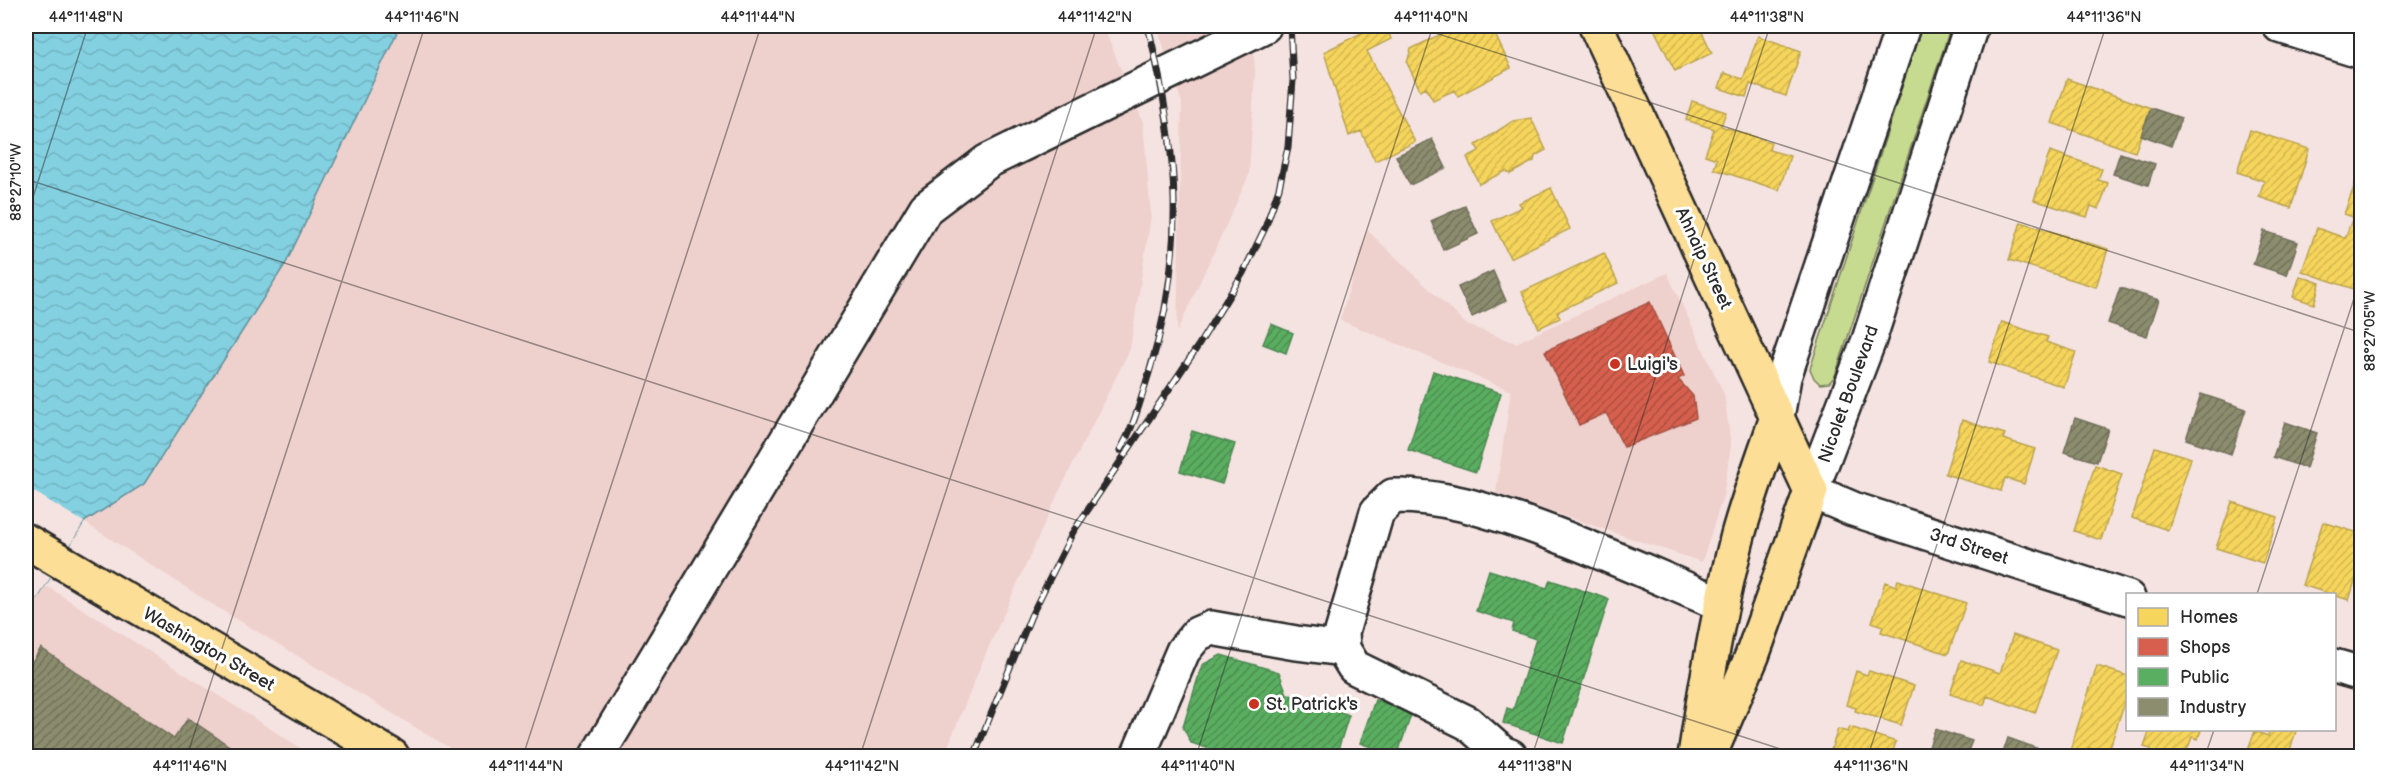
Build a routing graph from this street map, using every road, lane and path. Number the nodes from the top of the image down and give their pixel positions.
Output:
1 (1264, 26) edge
2 (1596, 26) edge
3 (1903, 26) edge
4 (1971, 26) edge
5 (2280, 26) edge
6 (2361, 52) edge
7 (1777, 417) junction
8 (1811, 491) junction
9 (26, 541) edge
10 (2126, 598) edge
11 (1722, 604) junction
12 (1343, 649) junction
13 (2336, 667) edge
14 (2361, 674) edge
15 (392, 756) edge
16 (597, 756) edge
17 (1138, 756) edge
18 (1509, 756) edge
19 (1695, 756) edge
20 (1709, 756) edge

1 - 16 street
2 - 7 main road, Ahnaip Street
3 - 7 street
4 - 8 street, Nicolet Boulevard
5 - 6 street
7 - 8 main road, Ahnaip Street
7 - 11 main road
8 - 10 street, 3rd Street
8 - 20 main road, Nicolet Boulevard
9 - 15 main road, Washington Street
11 - 12 street
11 - 19 main road
12 - 17 street
12 - 18 street
13 - 14 street

